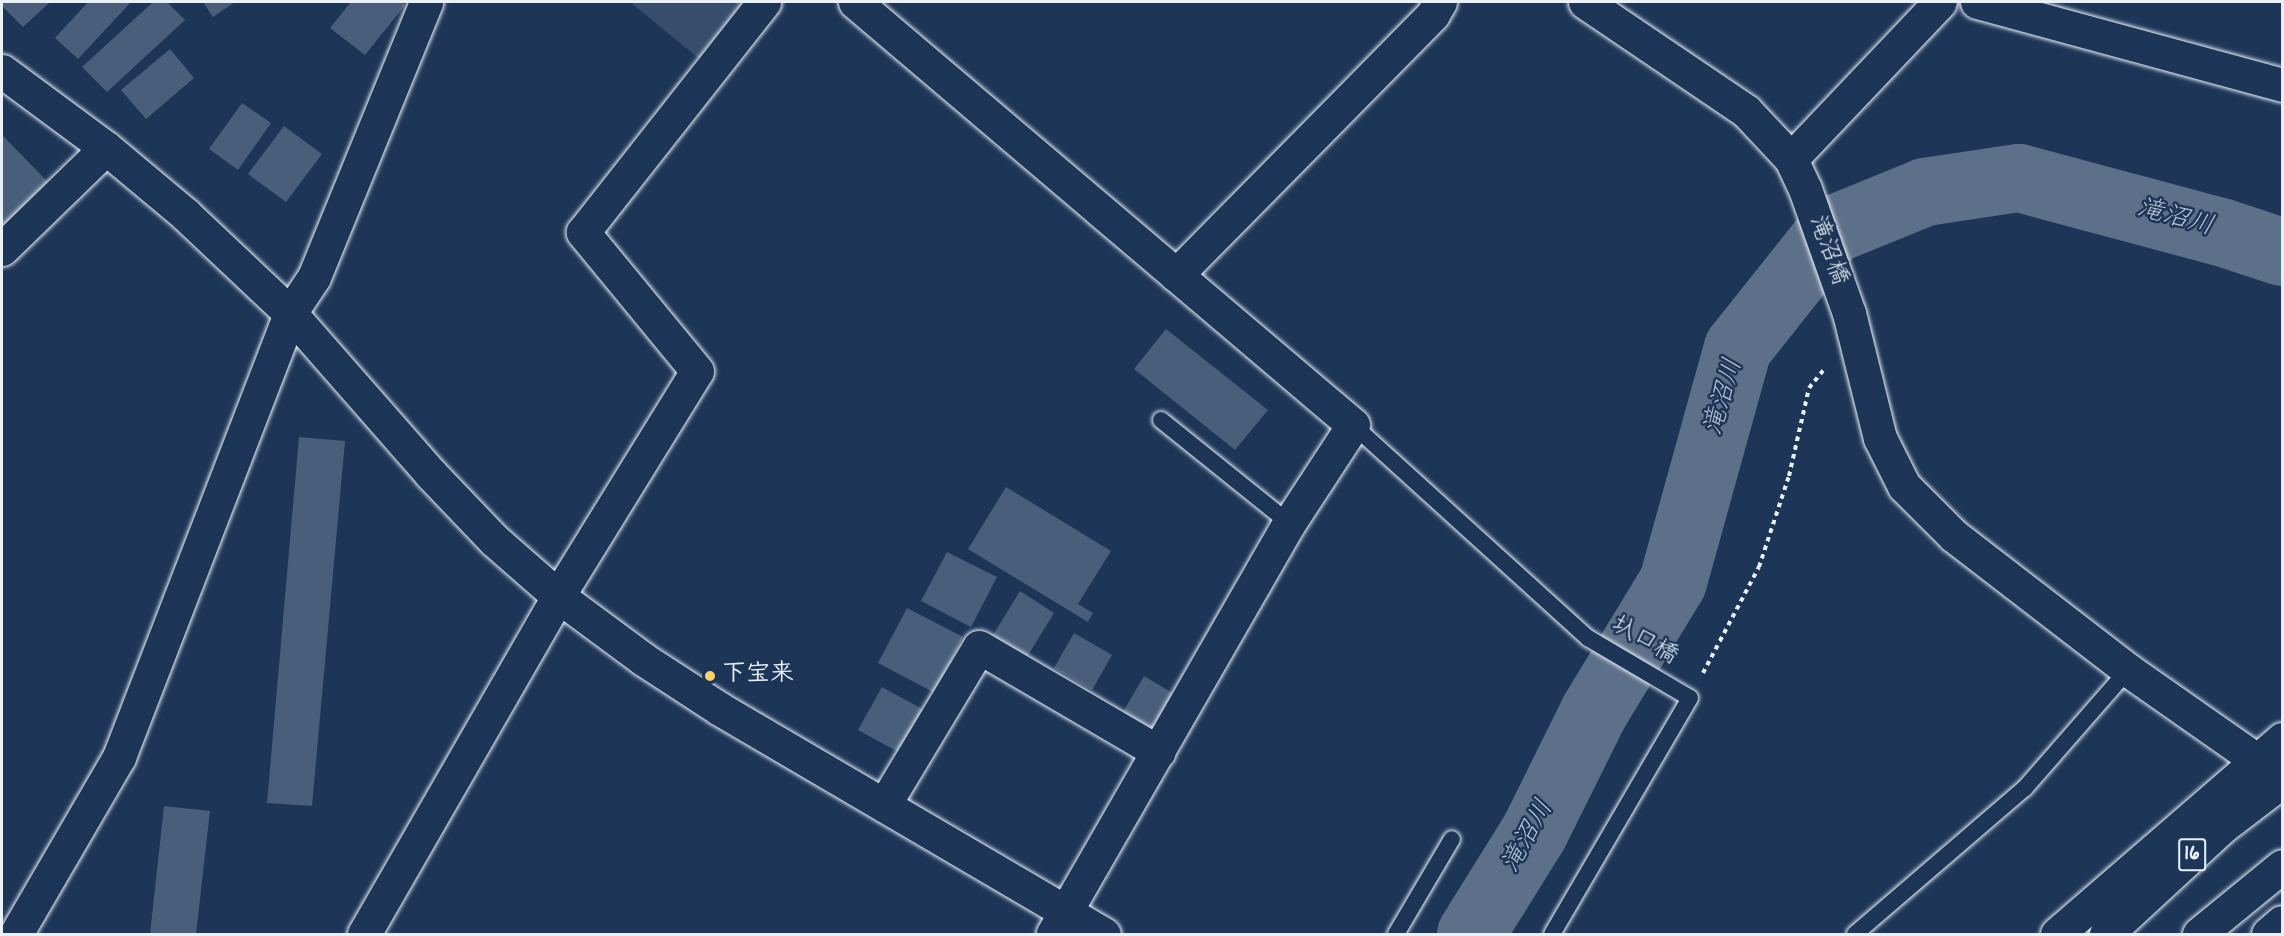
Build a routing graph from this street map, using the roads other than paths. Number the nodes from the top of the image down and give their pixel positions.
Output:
1 (426, 2) edge
2 (764, 2) edge
3 (855, 2) edge
4 (1440, 2) edge
5 (1586, 2) edge
6 (1941, 2) edge
7 (1977, 2) edge
8 (2, 71) edge
9 (2283, 85) edge
10 (106, 147) junction
11 (1791, 159) junction
12 (2, 249) edge
13 (1176, 274) junction
14 (290, 313) junction
15 (1161, 420) dead end
16 (1353, 425) junction
17 (1289, 523) junction
18 (558, 596) junction
19 (2128, 670) junction
20 (2283, 739) edge
21 (1159, 752) junction
22 (2256, 760) junction
23 (2283, 780) edge
24 (884, 805) junction
25 (1452, 839) dead end
26 (2283, 866) edge
27 (2283, 922) edge
28 (1060, 923) edge
29 (16, 934) edge
30 (364, 934) edge
31 (1104, 934) edge
32 (1396, 934) edge
33 (1552, 934) edge
34 (1855, 934) edge
35 (2056, 934) edge
36 (2106, 934) edge
37 (2199, 934) edge
38 (2268, 934) edge

1 - 14 main road
2 - 18 main road
3 - 13 main road
4 - 13 main road
5 - 11 main road, 滝沼橋
6 - 11 main road
7 - 9 main road
8 - 10 main road
10 - 12 main road
10 - 14 main road
11 - 19 main road, 滝沼橋
13 - 16 main road
14 - 18 main road
14 - 29 main road
15 - 17 lane
16 - 17 main road
16 - 33 lane, 圦口橋
17 - 21 main road
18 - 24 main road
18 - 30 main road
19 - 22 main road, 滝沼橋
19 - 34 lane
20 - 22 main road
21 - 24 main road
21 - 28 main road
22 - 23 main road, 滝沼橋
22 - 35 main road
23 - 36 main road, 16
24 - 28 main road
25 - 32 lane
26 - 37 main road
27 - 38 main road
28 - 31 main road

